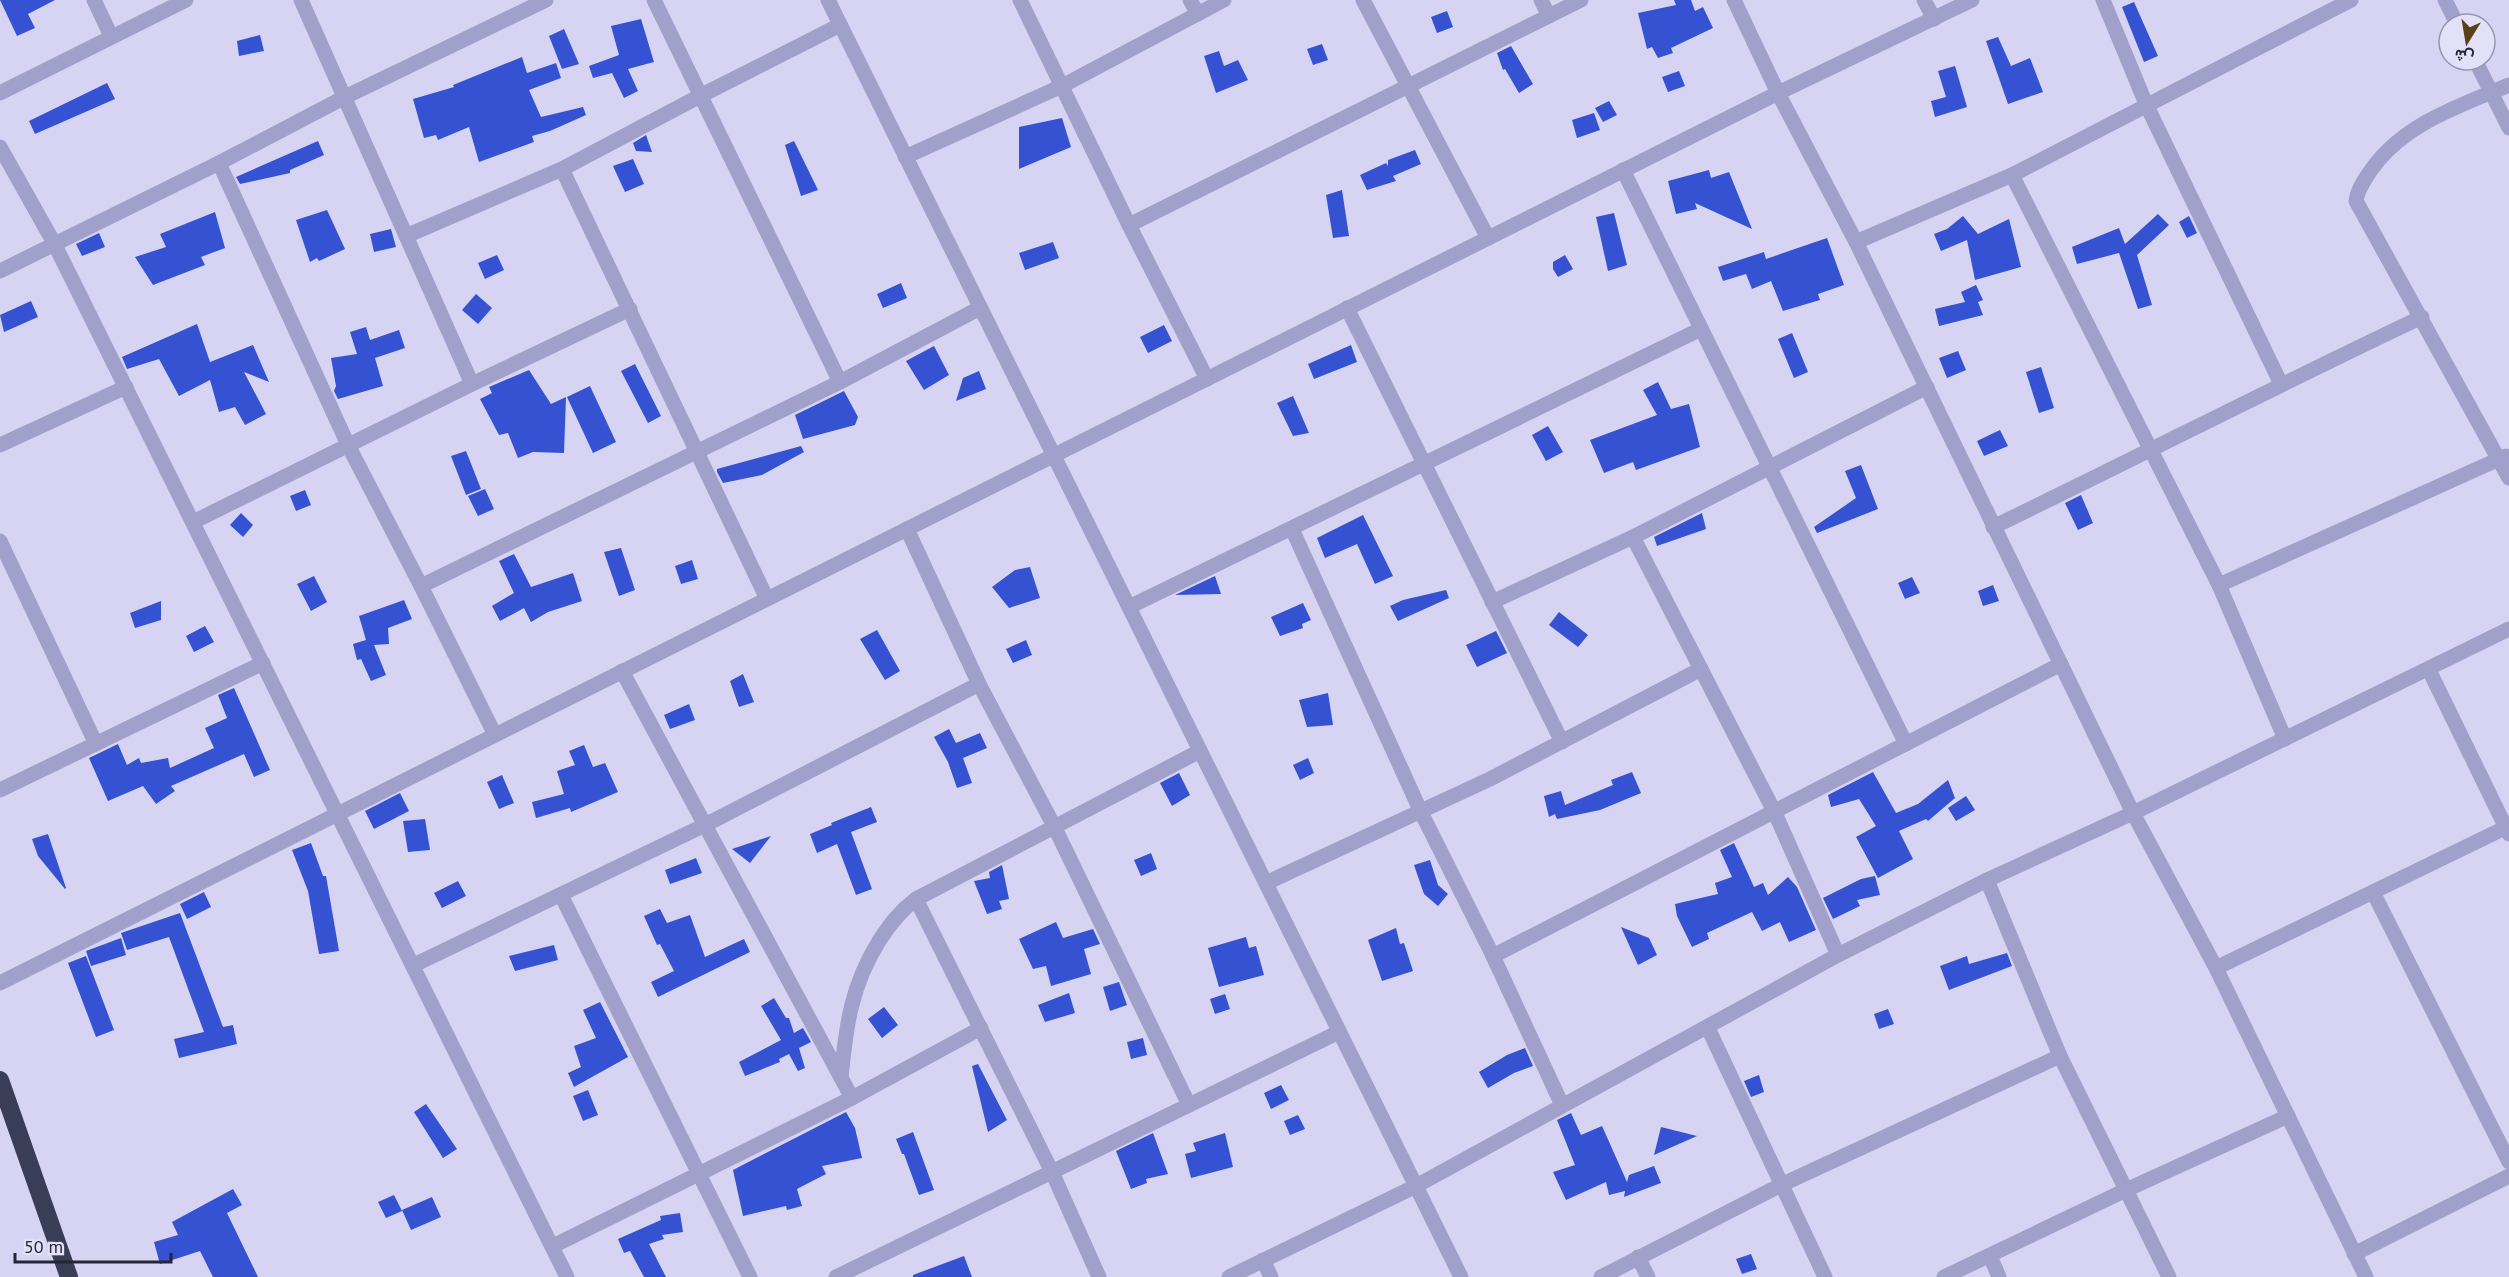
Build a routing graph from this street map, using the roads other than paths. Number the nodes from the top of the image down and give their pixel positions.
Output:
1 (94, 0) edge
2 (186, 0) edge
3 (301, 0) edge
4 (546, 0) edge
5 (654, 0) edge
6 (828, 0) edge
7 (1020, 0) edge
8 (1224, 0) edge
9 (1363, 0) edge
10 (1541, 0) edge
11 (1581, 0) edge
12 (1734, 0) edge
13 (1924, 0) edge
14 (1972, 0) edge
15 (2103, 0) edge
16 (2351, 0) edge
17 (1194, 7) edge
18 (1549, 16) junction
19 (1934, 19) junction
20 (840, 25) junction
21 (111, 36) junction
22 (2481, 72) edge
23 (2509, 85) edge
24 (1062, 86) junction
25 (1408, 86) junction
26 (2491, 92) junction
27 (0, 93) edge
28 (1778, 93) junction
29 (700, 96) junction
30 (345, 97) junction
31 (2146, 105) junction
32 (2509, 128) edge
33 (0, 147) edge
34 (905, 156) junction
35 (219, 163) junction
36 (562, 169) junction
37 (1623, 170) junction
38 (2012, 175) junction
39 (1129, 225) junction
40 (406, 236) junction
41 (1488, 238) junction
42 (1856, 242) junction
43 (54, 243) junction
44 (0, 271) edge
45 (980, 308) junction
46 (1347, 308) junction
47 (630, 309) junction
48 (2422, 317) junction
49 (1701, 329) junction
50 (1207, 379) junction
51 (840, 382) junction
52 (472, 384) junction
53 (2281, 384) junction
54 (126, 387) junction
55 (1926, 387) junction
56 (0, 445) edge
57 (349, 447) junction
58 (2152, 450) junction
59 (696, 453) junction
60 (1053, 455) junction
61 (2505, 457) edge
62 (1424, 464) junction
63 (1768, 466) junction
64 (2509, 478) edge
65 (193, 522) junction
66 (1993, 528) junction
67 (907, 529) junction
68 (1292, 529) junction
69 (1633, 537) junction
70 (0, 541) edge
71 (2219, 585) junction
72 (421, 586) junction
73 (767, 598) junction
74 (1492, 602) junction
75 (1129, 607) junction
76 (2509, 629) edge
77 (263, 663) junction
78 (2061, 664) junction
79 (1701, 669) junction
80 (2429, 670) junction
81 (622, 671) junction
82 (978, 684) junction
83 (495, 735) junction
84 (2285, 739) junction
85 (1562, 742) junction
86 (96, 744) junction
87 (1906, 744) junction
88 (1200, 751) junction
89 (0, 790) edge
90 (338, 812) junction
91 (1421, 812) junction
92 (1775, 813) junction
93 (2133, 813) junction
94 (705, 825) junction
95 (1054, 826) junction
96 (2508, 829) edge
97 (1987, 880) junction
98 (1266, 883) junction
99 (2373, 892) junction
100 (561, 895) junction
101 (916, 899) junction
102 (1838, 955) junction
103 (1493, 956) junction
104 (414, 965) junction
105 (2216, 968) junction
106 (0, 983) edge
107 (981, 1028) junction
108 (1708, 1028) junction
109 (1339, 1032) junction
110 (2060, 1056) junction
111 (841, 1078) junction
112 (0, 1080) edge
113 (852, 1098) junction
114 (1189, 1105) junction
115 (1562, 1105) junction
116 (2288, 1116) junction
117 (2509, 1162) edge
118 (1052, 1172) junction
119 (699, 1174) junction
120 (2509, 1176) edge
121 (1781, 1185) junction
122 (1416, 1186) junction
123 (2126, 1190) junction
124 (553, 1246) junction
125 (2354, 1254) junction
126 (1990, 1256) junction
127 (1638, 1257) junction
128 (1263, 1260) junction
129 (69, 1277) edge
130 (567, 1277) edge
131 (750, 1277) edge
132 (836, 1277) edge
133 (1099, 1277) edge
134 (1229, 1277) edge
135 (1272, 1277) edge
136 (1461, 1277) edge
137 (1601, 1277) edge
138 (1648, 1277) edge
139 (1825, 1277) edge
140 (1944, 1277) edge
141 (1999, 1277) edge
142 (2169, 1277) edge
143 (2366, 1277) edge

1 - 21 street
2 - 21 street
3 - 30 street
4 - 30 street
5 - 29 street
6 - 20 street
7 - 24 street
8 - 17 street
9 - 25 street
10 - 18 street
11 - 18 street
12 - 28 street
13 - 19 street
14 - 19 street
15 - 31 street
16 - 31 street
17 - 24 street
18 - 25 street
19 - 28 street
20 - 29 street
20 - 34 street
21 - 27 street
22 - 26 street
23 - 26 street
24 - 34 street
24 - 39 street
25 - 39 street
25 - 41 street
26 - 32 street
26 - 48 street
28 - 37 street
28 - 42 street
29 - 36 street
29 - 51 street
30 - 35 street
30 - 40 street
31 - 38 street
31 - 53 street
33 - 43 street
34 - 45 street
35 - 43 street
35 - 57 street
36 - 40 street
36 - 47 street
37 - 41 street
37 - 49 street
38 - 42 street
38 - 58 street
39 - 50 street
40 - 52 street
41 - 46 street
42 - 55 street
43 - 44 street
43 - 54 street
45 - 51 street
45 - 60 street
46 - 50 street
46 - 62 street
47 - 52 street
47 - 59 street
48 - 53 street
48 - 61 street
49 - 62 street
49 - 63 street
50 - 60 street
51 - 59 street
52 - 57 street
53 - 58 street
54 - 56 street
54 - 65 street
55 - 63 street
55 - 66 street
57 - 65 street
57 - 72 street
58 - 66 street
58 - 71 street
59 - 72 street
59 - 73 street
60 - 67 street
60 - 75 street
61 - 64 street
61 - 71 street
62 - 68 street
62 - 74 street
63 - 69 street
63 - 87 street
65 - 77 street
66 - 78 street
67 - 73 street
67 - 82 street
68 - 75 street
68 - 91 street
69 - 74 street
69 - 79 street
70 - 86 street
71 - 84 street
72 - 83 street
73 - 81 street
74 - 85 street
75 - 88 street
76 - 80 street
77 - 86 street
77 - 90 street
78 - 87 street
78 - 93 street
79 - 85 street
79 - 92 street
80 - 84 street
80 - 96 street
81 - 83 street
81 - 94 street
82 - 94 street
82 - 95 street
83 - 90 street
84 - 93 street
85 - 91 street
86 - 89 street
87 - 92 street
88 - 95 street
88 - 98 street
90 - 104 street
90 - 106 street
91 - 98 street
91 - 103 street
92 - 102 street
92 - 103 street
93 - 97 street
93 - 105 street
94 - 100 street
94 - 111 street
95 - 101 street
95 - 114 street
96 - 99 street
97 - 102 street
97 - 110 street
98 - 109 street
99 - 105 street
99 - 117 street
100 - 104 street
100 - 119 street
101 - 107 street
101 - 111 street
102 - 108 street
103 - 115 street
104 - 124 street
105 - 116 street
107 - 113 street
107 - 118 street
108 - 115 street
108 - 121 street
109 - 114 street
109 - 122 street
110 - 121 street
110 - 123 street
111 - 113 street
112 - 129 highway
113 - 119 street
114 - 118 street
115 - 122 street
116 - 123 street
116 - 125 street
118 - 132 street
118 - 133 street
119 - 124 street
119 - 131 street
120 - 125 street
121 - 127 street
121 - 139 street
122 - 128 street
122 - 136 street
123 - 126 street
123 - 142 street
124 - 130 street
125 - 143 street
126 - 140 street
126 - 141 street
127 - 137 street
127 - 138 street
128 - 134 street
128 - 135 street

